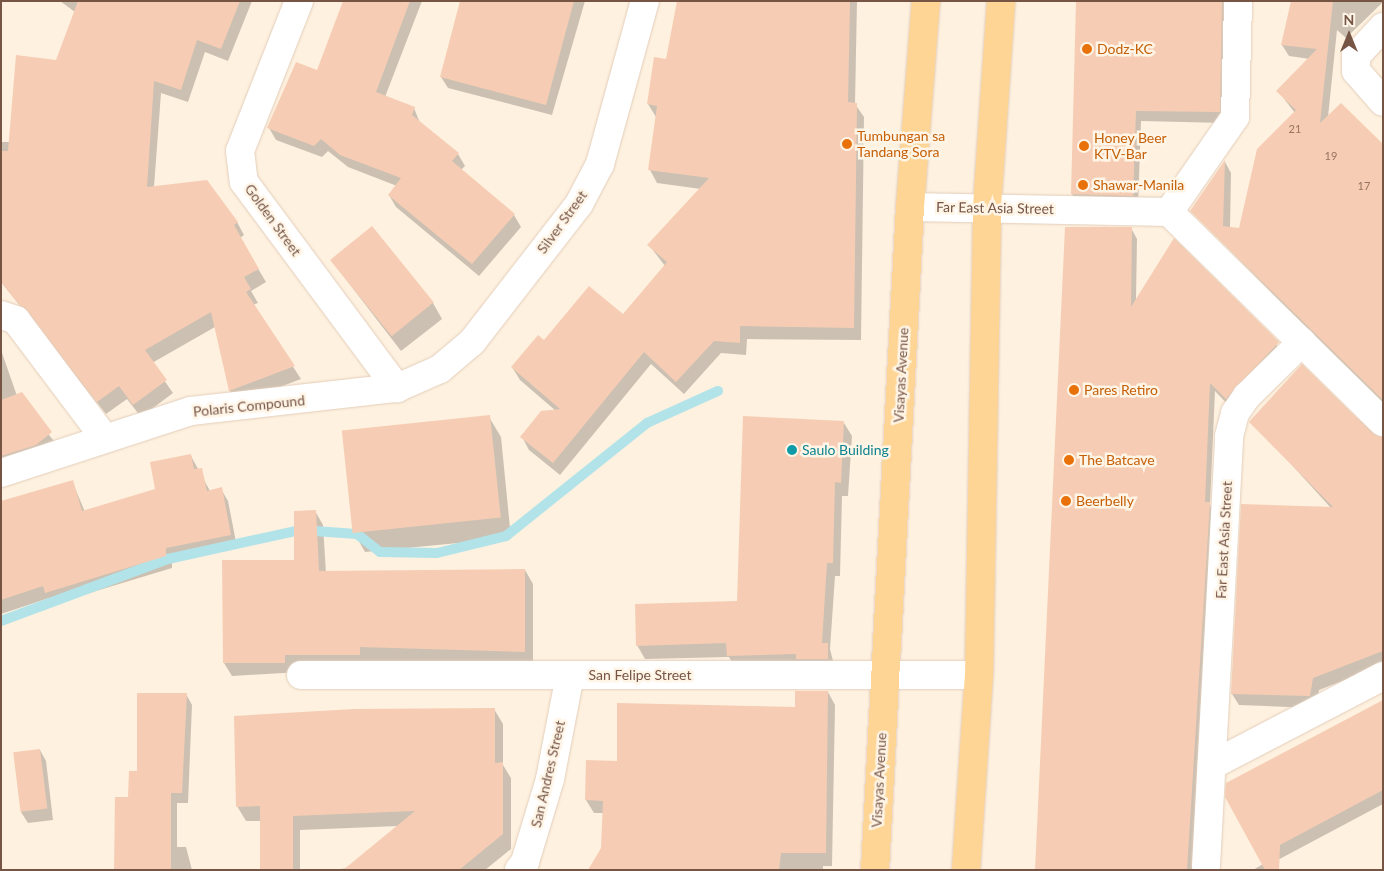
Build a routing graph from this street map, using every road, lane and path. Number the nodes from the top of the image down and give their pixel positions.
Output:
1 (299, 1) edge
2 (645, 1) edge
3 (926, 1) edge
4 (1001, 1) edge
5 (1238, 1) edge
6 (1383, 27) edge
7 (1383, 102) edge
8 (910, 207) junction
9 (987, 208) junction
10 (1169, 212) junction
11 (1, 315) edge
12 (1302, 342) junction
13 (398, 388) junction
14 (1383, 422) edge
15 (103, 436) junction
16 (1, 473) edge
17 (301, 675) dead end
18 (570, 675) junction
19 (884, 675) junction
20 (979, 675) junction
21 (1383, 676) edge
22 (1212, 765) junction
23 (1206, 866) dead end
24 (519, 870) edge
25 (875, 870) edge
26 (966, 870) edge

1 - 13 street, Golden Street
2 - 13 street, Silver Street
3 - 8 main road, Visayas Avenue
4 - 9 main road
5 - 10 street
6 - 7 street
8 - 9 street, Far East Asia Street
8 - 19 main road, Visayas Avenue
9 - 10 street, Far East Asia Street
9 - 20 main road
10 - 12 street
11 - 15 street
12 - 14 street
12 - 22 street, Far East Asia Street
13 - 15 street, Polaris Compound
15 - 16 street, Polaris Compound
17 - 18 street, San Felipe Street
18 - 19 street, San Felipe Street
18 - 24 street, San Andres Street
19 - 20 street, San Felipe Street
19 - 25 main road, Visayas Avenue
20 - 26 main road
21 - 22 street
22 - 23 street, Far East Asia Street

